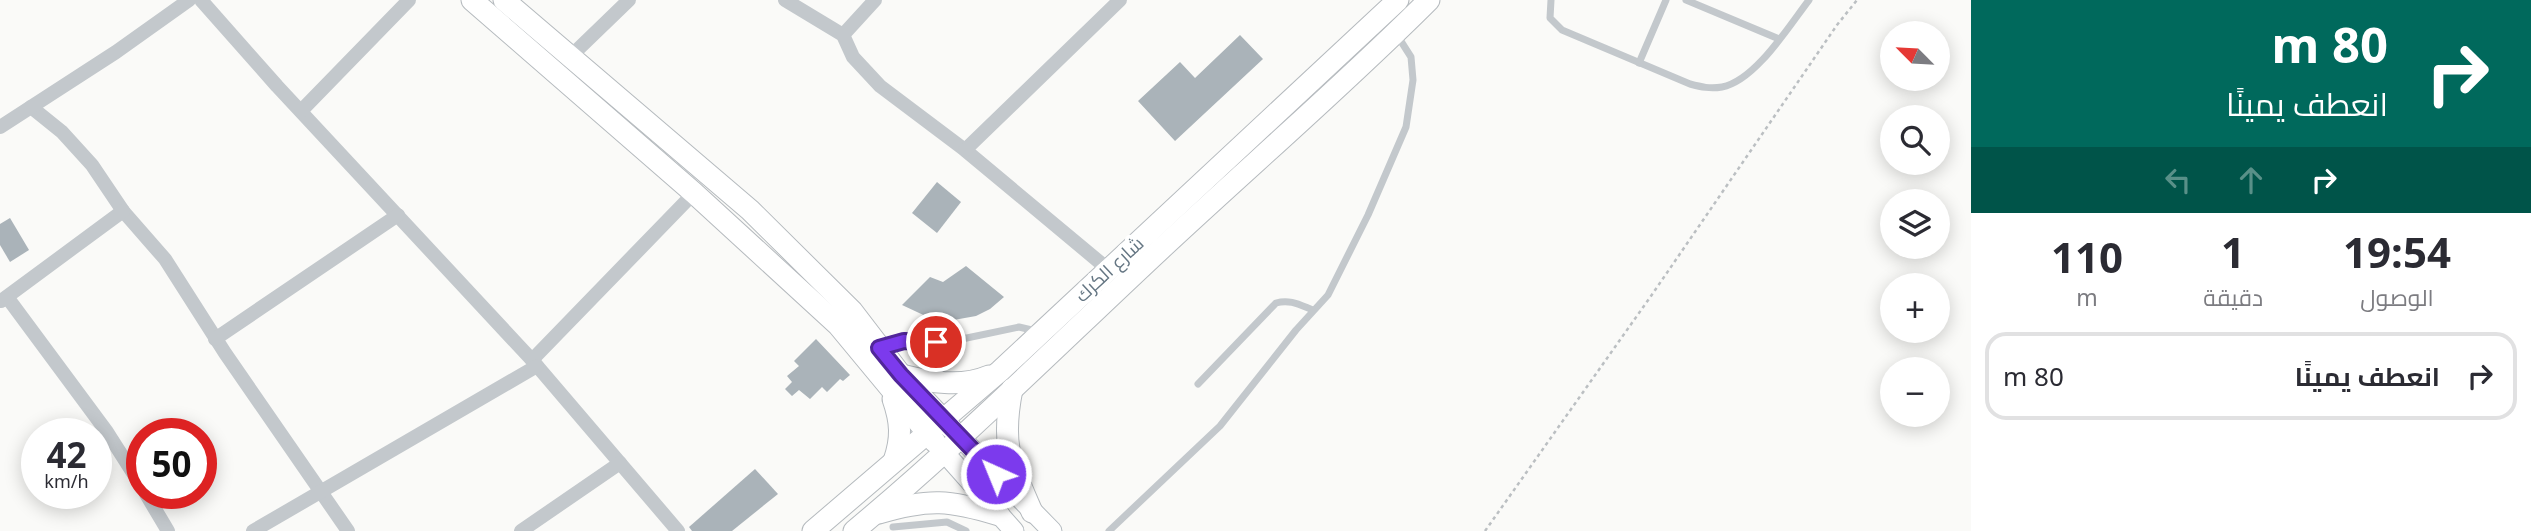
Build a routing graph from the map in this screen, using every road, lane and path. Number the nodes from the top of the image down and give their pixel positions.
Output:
1 (189, 0) edge
2 (201, 0) edge
3 (409, 0) edge
4 (472, 0) edge
5 (503, 0) edge
6 (629, 0) edge
7 (785, 0) edge
8 (875, 0) edge
9 (1120, 0) edge
10 (1398, 0) edge
11 (1429, 0) edge
12 (1551, 0) edge
13 (1667, 0) edge
14 (1686, 0) edge
15 (1809, 0) edge
16 (1857, 0) edge
17 (1395, 34) junction
18 (843, 36) junction
19 (1779, 39) junction
20 (571, 55) junction
21 (1639, 63) junction
22 (1321, 73) junction
23 (1336, 90) junction
24 (32, 107) junction
25 (301, 111) junction
26 (0, 127) edge
27 (965, 150) junction
28 (694, 192) junction
29 (123, 211) junction
30 (398, 215) junction
31 (1109, 270) junction
32 (4, 299) edge
33 (1313, 310) junction
34 (1040, 332) junction
35 (215, 339) junction
36 (879, 348) junction
37 (535, 363) junction
38 (1000, 371) junction
39 (896, 383) junction
40 (1198, 384) dead end
41 (1012, 389) junction
42 (935, 426) junction
43 (960, 437) junction
44 (943, 452) junction
45 (894, 461) junction
46 (126, 462) edge
47 (620, 463) junction
48 (321, 491) junction
49 (155, 509) edge
50 (948, 512) junction
51 (1032, 512) junction
52 (874, 514) junction
53 (1007, 523) edge
54 (893, 527) dead end
55 (168, 531) edge
56 (253, 531) edge
57 (348, 531) edge
58 (522, 531) edge
59 (678, 531) edge
60 (813, 531) edge
61 (854, 531) edge
62 (967, 531) edge
63 (1052, 531) edge
64 (1109, 531) edge
65 (1485, 531) edge

1 - 24 street
2 - 25 street
3 - 25 street
4 - 28 main road
5 - 20 main road
6 - 20 street
7 - 18 street
8 - 18 street
9 - 27 street
10 - 22 main road, شارع الكرك
11 - 17 main road, شارع الكرك
12 - 21 lane
13 - 21 lane
14 - 19 lane
15 - 19 lane
16 - 65 path
17 - 23 main road, شارع الكرك
17 - 33 lane
18 - 27 street
19 - 21 lane
20 - 36 main road
22 - 23 main road
22 - 31 main road, شارع الكرك
23 - 41 main road, شارع الكرك
24 - 26 street
24 - 29 street
25 - 30 street
27 - 31 street
28 - 37 street
28 - 39 main road
29 - 32 street
29 - 35 street
30 - 35 street
30 - 37 street
31 - 34 main road, شارع الكرك
32 - 46 street
33 - 40 lane
33 - 64 lane
34 - 36 lane
34 - 38 main road, شارع الكرك
35 - 48 street
36 - 39 main road
37 - 47 street
37 - 48 street
38 - 39 main road
38 - 42 main road, شارع الكرك
39 - 42 main road
39 - 45 main road
41 - 43 main road, شارع الكرك
41 - 51 main road
42 - 43 main road
42 - 44 main road
42 - 45 main road, شارع الكرك
43 - 44 main road, شارع الكرك
43 - 51 main road
44 - 52 main road, شارع الكرك
44 - 53 main road
45 - 60 main road, شارع الكرك
47 - 58 street
47 - 59 street
48 - 56 street
48 - 57 street
49 - 55 street
50 - 52 main road
50 - 53 main road
50 - 54 lane
50 - 62 lane
51 - 63 main road
52 - 61 main road, شارع الكرك

